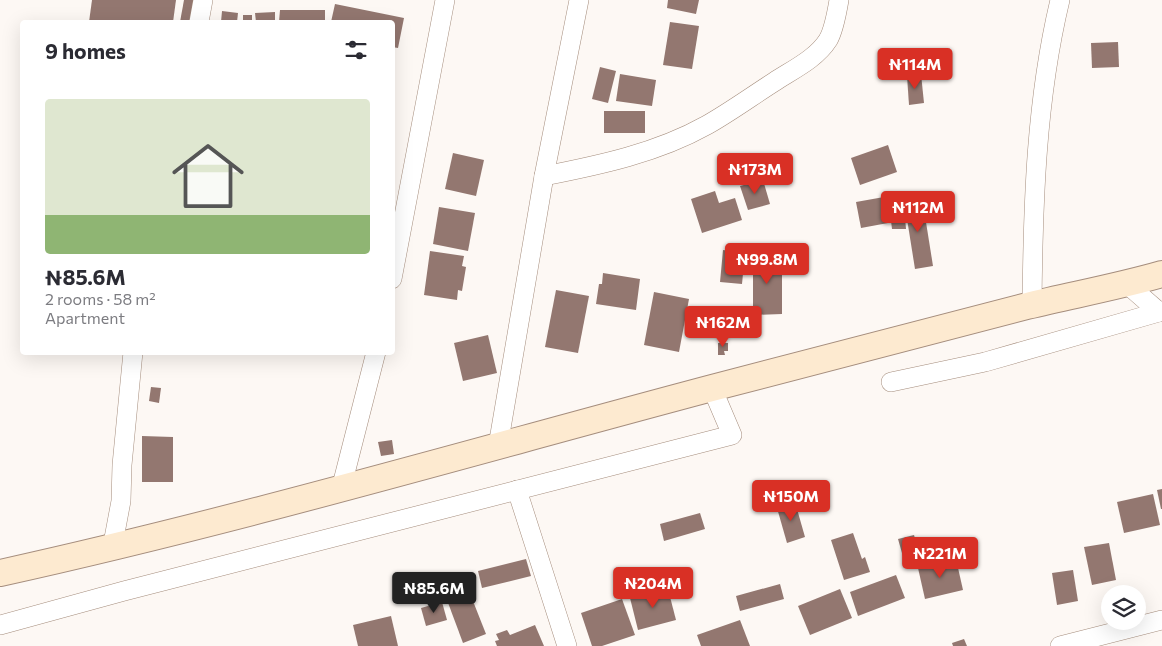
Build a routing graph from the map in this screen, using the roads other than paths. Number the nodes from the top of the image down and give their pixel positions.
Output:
1 (203, 0) edge
2 (445, 0) edge
3 (579, 0) edge
4 (839, 0) edge
5 (1060, 0) edge
6 (199, 20) edge
7 (544, 176) junction
8 (395, 263) edge
9 (1162, 274) edge
10 (1128, 284) junction
11 (1032, 305) junction
12 (1161, 312) edge
13 (133, 355) edge
14 (375, 355) edge
15 (891, 382) dead end
16 (712, 388) junction
17 (498, 446) junction
18 (341, 489) junction
19 (517, 490) junction
20 (112, 549) junction
21 (0, 573) edge
22 (1162, 620) edge
23 (0, 625) edge
24 (566, 646) edge
25 (1060, 646) edge

1 - 6 street
2 - 8 street
3 - 7 street
4 - 7 street
5 - 11 street
7 - 17 street
9 - 10 street
10 - 11 street
10 - 12 street
11 - 16 street
12 - 15 street
13 - 20 street
14 - 18 street
16 - 17 street
16 - 19 street
17 - 18 street
18 - 20 street
19 - 23 street
19 - 24 street
20 - 21 street
22 - 25 street

